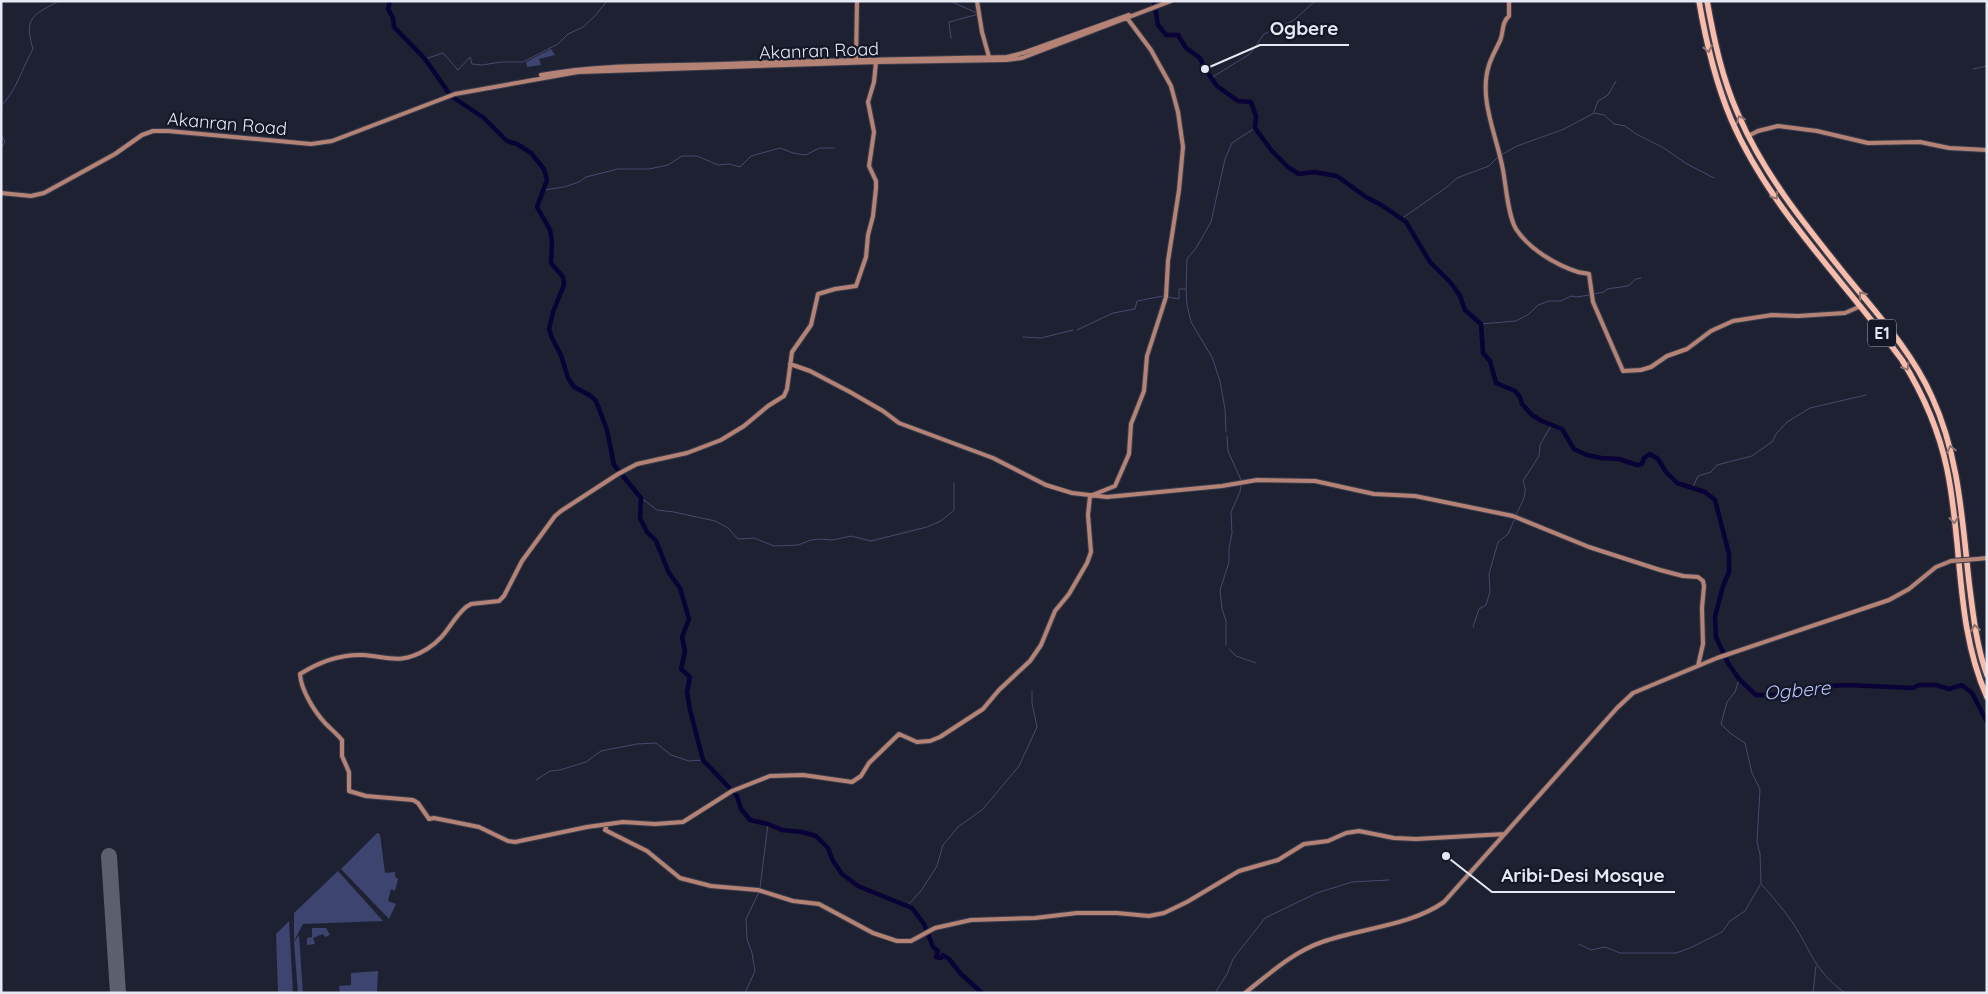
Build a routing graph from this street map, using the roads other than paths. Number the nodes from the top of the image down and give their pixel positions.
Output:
1 (857, 1) edge
2 (977, 1) edge
3 (1163, 1) edge
4 (1171, 1) edge
5 (1509, 1) edge
6 (1699, 1) edge
7 (1707, 1) edge
8 (1156, 5) junction
9 (1127, 18) junction
10 (989, 57) junction
11 (978, 59) junction
12 (856, 60) junction
13 (876, 62) junction
14 (459, 93) junction
15 (1748, 136) junction
16 (1987, 150) edge
17 (1, 192) edge
18 (1861, 306) junction
19 (790, 364) junction
20 (1090, 496) junction
21 (1987, 558) edge
22 (1698, 666) junction
23 (1987, 675) edge
24 (1987, 697) edge
25 (607, 825) junction
26 (1505, 834) junction
27 (1245, 993) edge

1 - 12 street
2 - 10 street
3 - 8 street, Akanran Road
4 - 8 street, Akanran Road
5 - 18 street
6 -> 18 highway, E1
15 -> 7 highway, E1
8 - 9 street, Akanran Road
8 - 10 street, Akanran Road
9 - 11 street, Akanran Road
9 - 20 street
10 - 11 street, Akanran Road
11 - 12 street, Akanran Road
11 - 13 street, Akanran Road
12 - 14 street, Akanran Road
13 - 14 street, Akanran Road
13 - 19 street
14 - 17 street, Akanran Road
15 - 16 street
23 -> 15 highway, E1
18 -> 24 highway, E1
19 - 20 street
19 - 25 street
20 - 22 street
20 - 25 street
21 - 22 street, bridge
22 - 26 street
25 - 26 street
26 - 27 street

